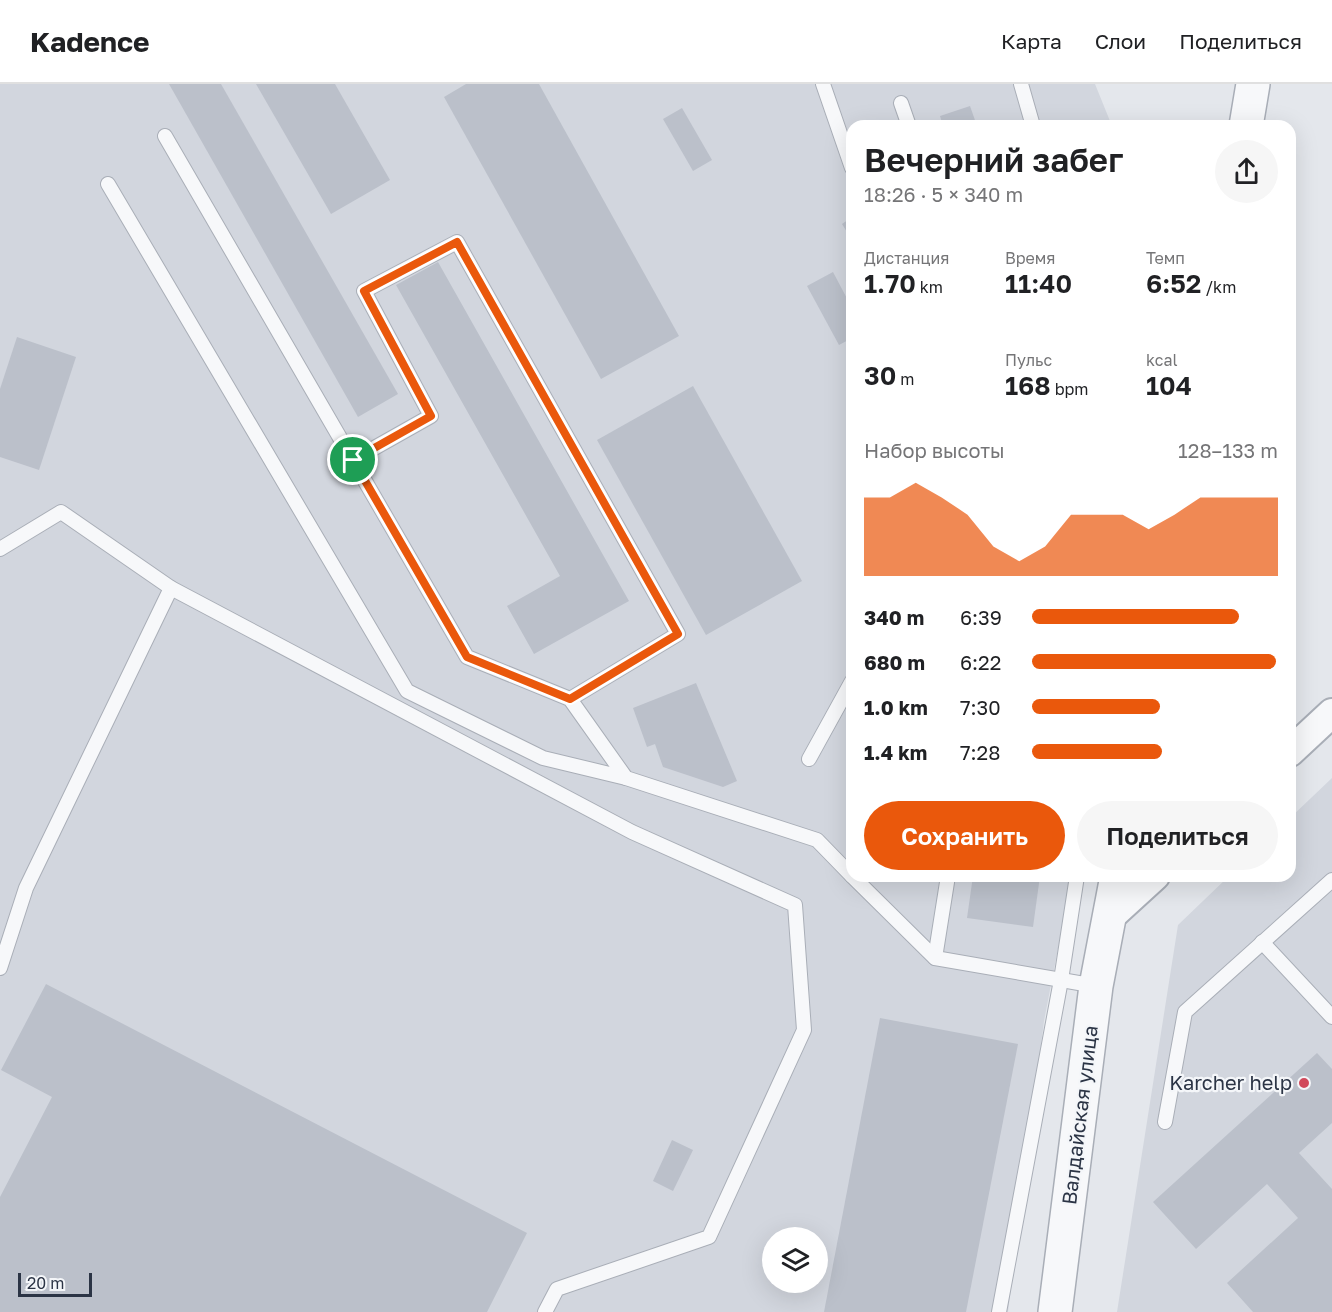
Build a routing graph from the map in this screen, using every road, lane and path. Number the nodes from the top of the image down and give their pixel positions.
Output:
1 (822, 84) edge
2 (1021, 84) edge
3 (1253, 84) edge
4 (901, 103) dead end
5 (907, 120) edge
6 (1031, 120) edge
7 (1247, 120) edge
8 (165, 136) dead end
9 (846, 151) edge
10 (108, 184) dead end
11 (353, 460) junction
12 (0, 549) edge
13 (171, 588) junction
14 (846, 692) edge
15 (570, 699) junction
16 (1332, 713) edge
17 (1296, 746) edge
18 (809, 759) dead end
19 (626, 778) junction
20 (846, 870) edge
21 (1332, 880) edge
22 (858, 882) edge
23 (947, 882) edge
24 (1076, 882) edge
25 (1117, 882) edge
26 (1148, 882) edge
27 (1109, 918) junction
28 (1262, 942) junction
29 (935, 958) junction
30 (0, 968) edge
31 (1061, 980) junction
32 (1096, 986) junction
33 (1332, 1017) edge
34 (1164, 1122) dead end
35 (545, 1312) edge
36 (999, 1312) edge
37 (1055, 1312) edge

1 - 9 lane
2 - 6 lane
3 - 7 street
4 - 5 lane
8 - 11 lane
10 - 19 lane
11 - 15 lane
11 - 15 lane
12 - 13 lane
13 - 30 lane
13 - 35 lane
14 - 18 lane
15 - 19 lane
16 - 17 street
19 - 20 lane
21 - 28 lane
22 - 29 lane
23 - 29 lane
24 - 31 lane
25 - 27 street, Валдайская улица
26 - 27 street
27 - 32 street, Валдайская улица
28 - 33 lane
28 - 34 lane
29 - 31 lane
31 - 32 lane
31 - 36 lane
32 - 37 street, Валдайская улица

